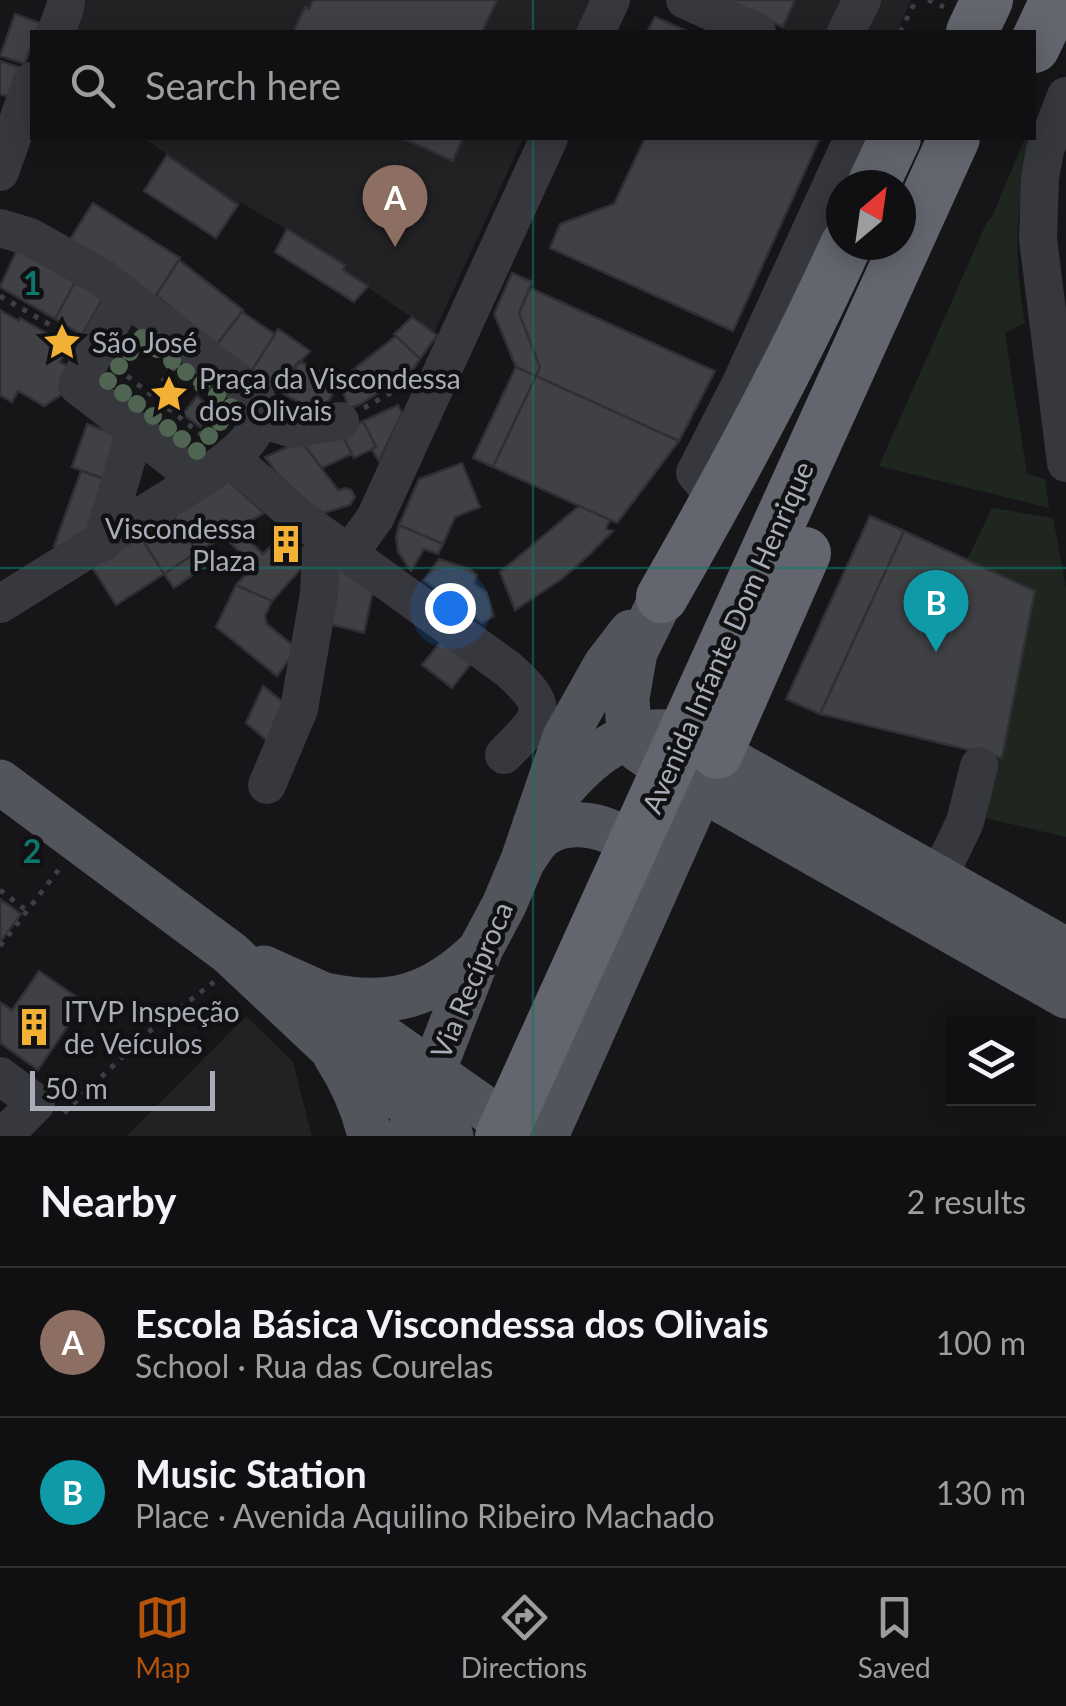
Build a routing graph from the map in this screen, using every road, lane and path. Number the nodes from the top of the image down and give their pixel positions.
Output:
1 (66, 0) edge
2 (611, 0) edge
3 (685, 0) edge
4 (862, 0) edge
5 (916, 0) edge
6 (957, 0) edge
7 (57, 30) edge
8 (597, 30) edge
9 (752, 30) edge
10 (847, 30) edge
11 (901, 30) edge
12 (943, 30) edge
13 (30, 87) edge
14 (1066, 96) edge
15 (547, 140) edge
16 (851, 140) edge
17 (894, 140) edge
18 (923, 140) edge
19 (953, 140) edge
20 (990, 140) edge
21 (880, 170) edge
22 (909, 170) edge
23 (0, 172) edge
24 (0, 228) edge
25 (839, 260) edge
26 (870, 260) edge
27 (0, 296) edge
28 (126, 296) junction
29 (51, 325) junction
30 (46, 333) dead end
31 (95, 351) junction
32 (837, 362) junction
33 (167, 379) dead end
34 (158, 391) dead end
35 (431, 396) junction
36 (260, 419) junction
37 (340, 421) joint
38 (135, 431) junction
39 (232, 459) junction
40 (1066, 463) edge
41 (198, 480) junction
42 (718, 500) junction
43 (102, 542) junction
44 (339, 547) junction
45 (662, 597) junction
46 (0, 604) edge
47 (633, 737) junction
48 (504, 755) dead end
49 (979, 766) dead end
50 (709, 771) junction
51 (0, 782) edge
52 (266, 785) dead end
53 (789, 839) junction
54 (529, 842) junction
55 (68, 858) dead end
56 (938, 878) junction
57 (0, 890) edge
58 (645, 909) junction
59 (27, 911) junction
60 (0, 946) edge
61 (1062, 946) edge
62 (481, 948) junction
63 (227, 964) junction
64 (322, 994) junction
65 (1066, 996) edge
66 (328, 1045) junction
67 (0, 1076) edge
68 (427, 1114) edge
69 (54, 1123) dead end
70 (4, 1136) edge
71 (370, 1136) edge
72 (471, 1136) edge
73 (501, 1136) edge
74 (524, 1136) edge
75 (546, 1136) edge

1 - 7 street
2 - 8 street
3 - 9 street
4 - 10 street
5 - 11 path
6 - 12 highway
13 - 23 street
14 - 40 street
15 - 35 street
16 - 42 street
17 - 21 highway
18 - 22 highway
19 - 32 highway, Avenida Infante Dom Henrique
20 - 50 highway
24 - 28 street
25 - 42 highway
26 - 32 highway, Avenida Infante Dom Henrique
27 - 29 path
28 - 31 street
28 - 36 street
29 - 30 path
29 - 31 path
31 - 38 street
31 - 39 path
32 - 72 highway, Avenida Infante Dom Henrique
32 - 73 highway, Avenida Infante Dom Henrique
33 - 34 path
35 - 37 path
35 - 44 street
36 - 37 street
36 - 39 street
38 - 41 street
38 - 43 street
39 - 41 street
39 - 44 street
41 - 43 street
42 - 45 highway
43 - 46 street
44 - 48 street
44 - 52 street
45 - 47 main road
45 - 54 main road
47 - 50 main road
47 - 54 main road
49 - 56 street
50 - 53 main road
50 - 56 main road
50 - 58 main road
51 - 63 main road
53 - 58 main road
53 - 65 main road
54 - 58 main road
54 - 62 main road, Via Recíproca
55 - 59 path
56 - 61 main road
57 - 59 path
58 - 75 main road
59 - 60 path
62 - 64 main road
62 - 68 main road, Via Recíproca
63 - 64 main road
63 - 66 main road
63 - 69 path
64 - 68 main road
66 - 68 main road
66 - 71 main road
67 - 70 street
68 - 74 main road

